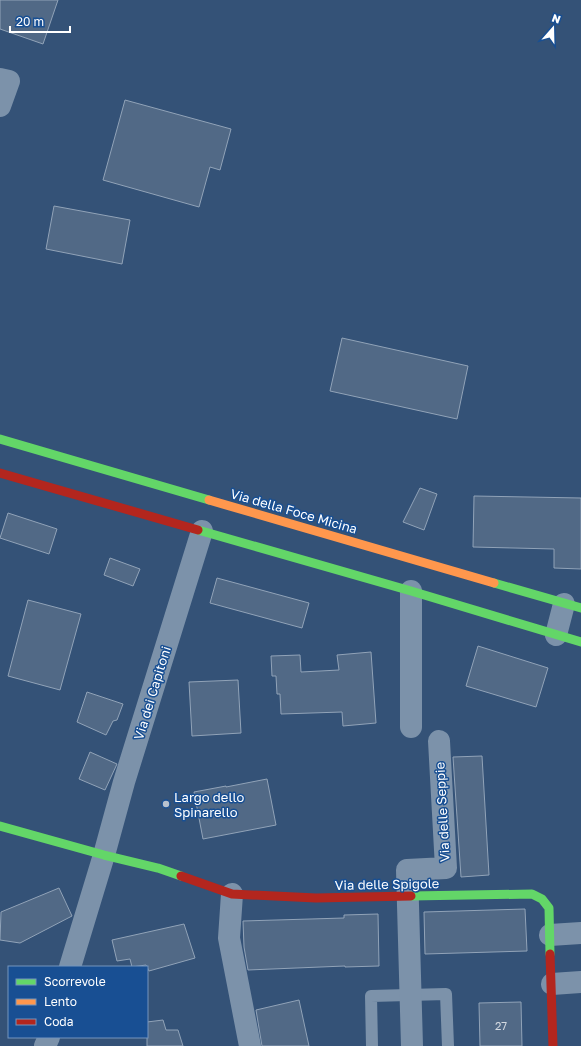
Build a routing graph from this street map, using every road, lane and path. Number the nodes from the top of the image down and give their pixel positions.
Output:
1 (0, 79) edge
2 (0, 106) edge
3 (0, 439) edge
4 (0, 473) edge
5 (202, 531) junction
6 (411, 591) junction
7 (573, 606) edge
8 (556, 635) junction
9 (581, 642) edge
10 (411, 727) dead end
11 (439, 741) dead end
12 (0, 826) edge
13 (104, 855) junction
14 (232, 894) junction
15 (407, 896) junction
16 (581, 933) edge
17 (550, 935) junction
18 (70, 966) edge
19 (581, 982) edge
20 (552, 984) junction
21 (411, 995) junction
22 (250, 1046) edge
23 (372, 1046) edge
24 (412, 1046) edge
25 (448, 1046) edge
26 (553, 1046) edge

1 - 2 street
3 - 7 street, Via della Foce Micina
4 - 5 street
5 - 6 street
5 - 13 street, Via dei Capitoni
6 - 8 street
6 - 10 street
7 - 8 street
8 - 9 street
11 - 15 street, Via delle Seppie
12 - 13 street
13 - 14 street
13 - 18 street, Via dei Capitoni
14 - 15 street, Via delle Spigole
14 - 22 street
15 - 17 street, Via delle Spigole
15 - 21 street
16 - 17 street
17 - 20 street
19 - 20 street
20 - 26 street
21 - 23 lane
21 - 24 street
21 - 25 lane

